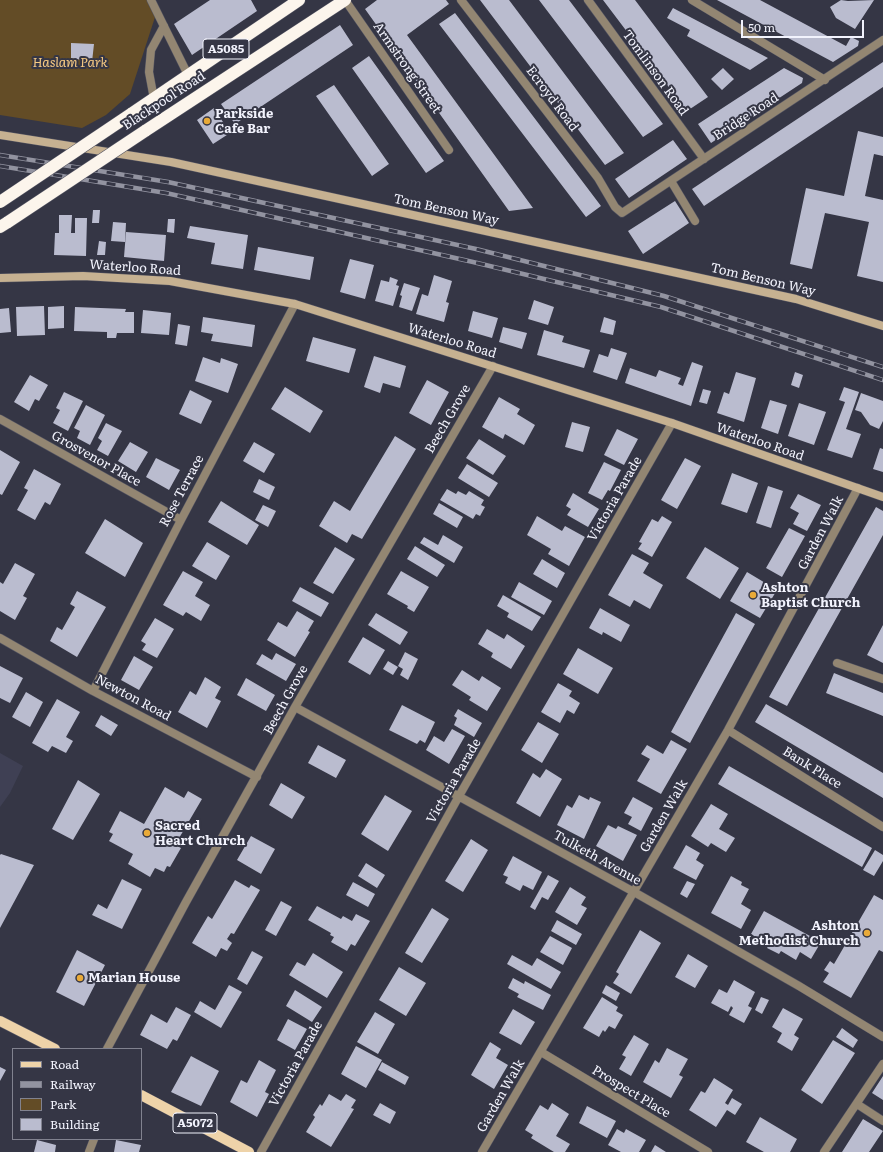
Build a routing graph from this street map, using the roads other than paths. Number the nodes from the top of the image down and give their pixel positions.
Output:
1 (151, 0) edge
2 (299, 0) edge
3 (345, 0) edge
4 (461, 0) edge
5 (588, 0) edge
6 (692, 0) edge
7 (164, 26) junction
8 (883, 40) edge
9 (188, 75) junction
10 (825, 80) junction
11 (154, 99) junction
12 (0, 135) edge
13 (449, 150) dead end
14 (704, 159) junction
15 (671, 181) junction
16 (0, 202) edge
17 (622, 213) joint
18 (695, 221) dead end
19 (4, 225) edge
20 (0, 278) edge
21 (295, 304) junction
22 (883, 326) edge
23 (493, 366) junction
24 (0, 419) edge
25 (672, 424) junction
26 (858, 488) junction
27 (883, 497) edge
28 (181, 520) junction
29 (0, 638) edge
30 (837, 663) dead end
31 (883, 679) edge
32 (93, 691) junction
33 (295, 707) junction
34 (728, 730) junction
35 (257, 777) junction
36 (459, 796) junction
37 (883, 828) edge
38 (634, 892) junction
39 (0, 1021) edge
40 (883, 1037) edge
41 (52, 1048) edge
42 (108, 1048) edge
43 (540, 1052) junction
44 (883, 1064) edge
45 (142, 1096) edge
46 (857, 1104) junction
47 (883, 1120) edge
48 (94, 1140) edge
49 (89, 1152) edge
50 (249, 1152) edge
51 (261, 1152) edge
52 (482, 1152) edge
53 (708, 1152) edge
54 (824, 1152) edge

1 - 7 street
2 - 9 highway, Blackpool Road / A5085
3 - 13 street, Armstrong Street
3 - 19 highway, Blackpool Road / A5085, bridge
4 - 17 street, Ecroyd Road
5 - 14 street, Tomlinson Road
6 - 10 street
7 - 9 street
7 - 11 street
8 - 10 street, Bridge Road
9 - 11 highway, Blackpool Road / A5085
10 - 14 street, Bridge Road
11 - 16 highway, Blackpool Road / A5085, bridge
12 - 22 street, Tom Benson Way
14 - 15 street, Bridge Road
15 - 17 street, Bridge Road
15 - 18 street
20 - 21 street, Waterloo Road
21 - 23 street, Waterloo Road
21 - 28 street, Rose Terrace
23 - 25 street, Waterloo Road
23 - 33 street, Beech Grove
24 - 28 street, Grosvenor Place
25 - 26 street, Waterloo Road
25 - 36 street, Victoria Parade
26 - 27 street, Waterloo Road
26 - 34 street, Garden Walk
28 - 32 street, Rose Terrace
29 - 32 street, Newton Road
30 - 31 street
32 - 35 street, Newton Road
33 - 35 street, Beech Grove
33 - 36 street, Tulketh Avenue
34 - 37 street, Bank Place
34 - 38 street, Garden Walk
35 - 42 street, Beech Grove
36 - 38 street, Tulketh Avenue
36 - 51 street, Victoria Parade
38 - 40 street, Tulketh Avenue
38 - 43 street, Garden Walk
39 - 41 main road
43 - 52 street, Garden Walk
43 - 53 street, Prospect Place
44 - 46 street
45 - 50 main road, A5072
46 - 47 street
46 - 54 street
48 - 49 street

